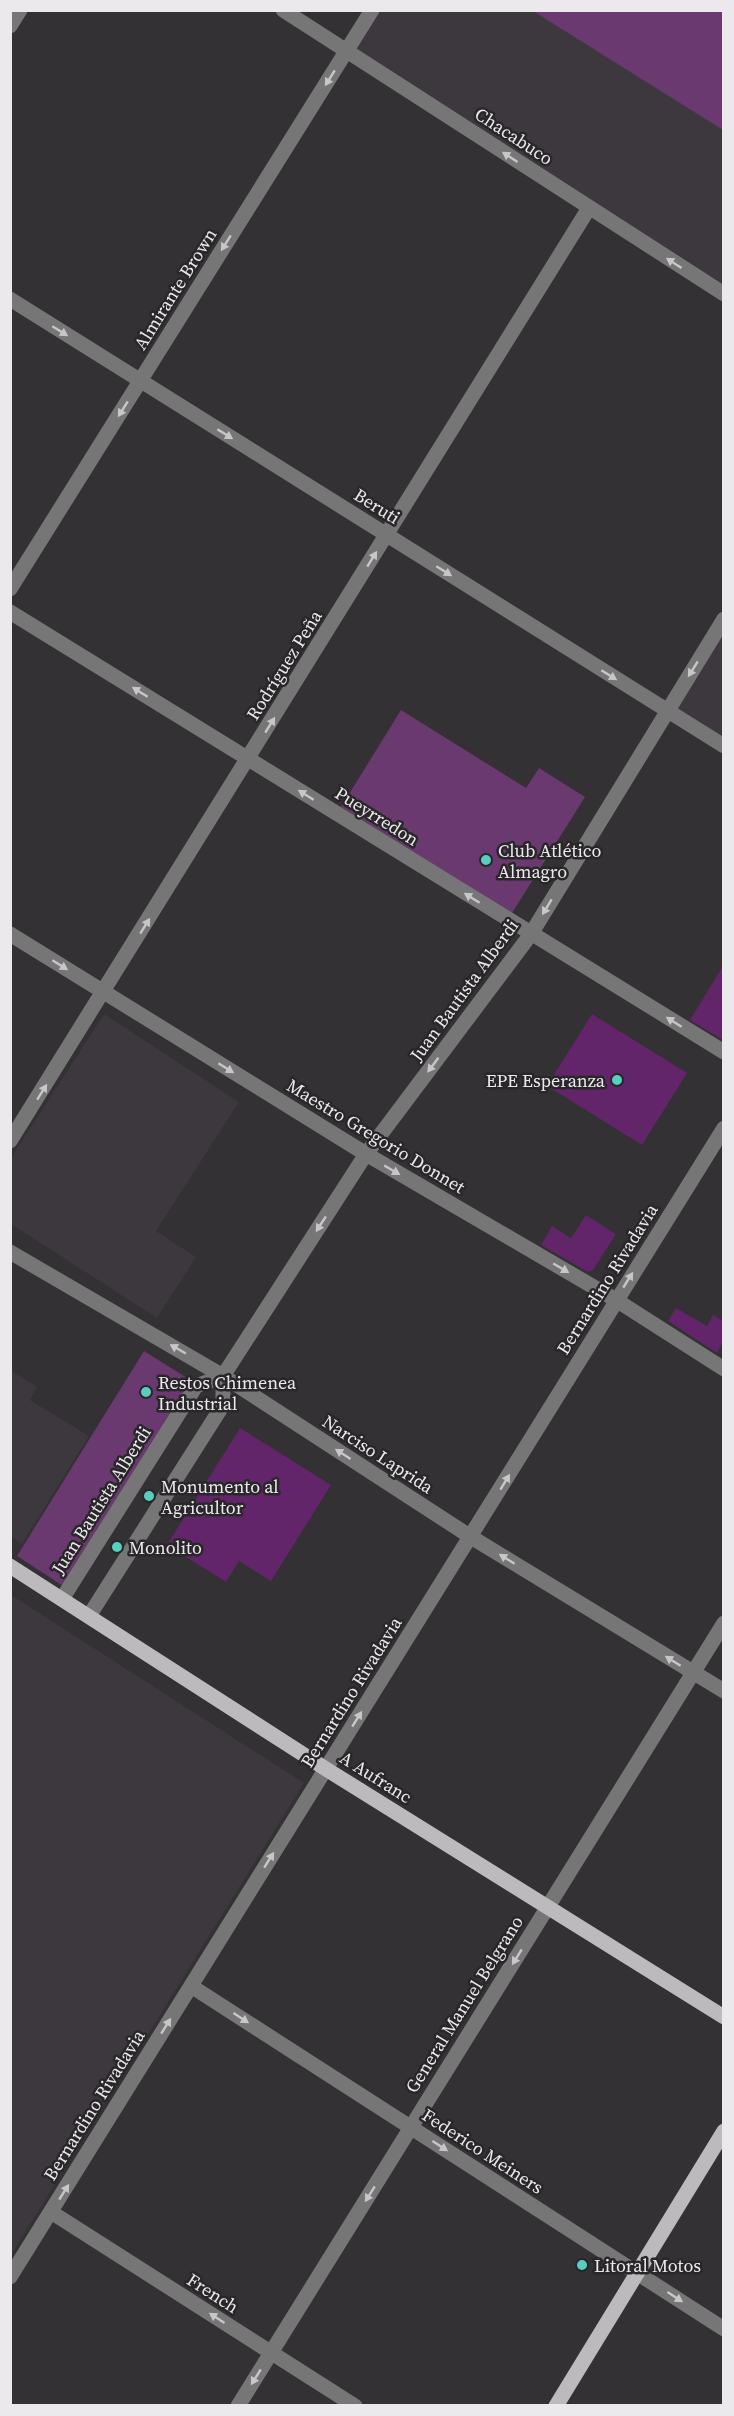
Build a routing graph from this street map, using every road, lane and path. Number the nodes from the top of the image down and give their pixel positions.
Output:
1 (21, 10) edge
2 (283, 10) edge
3 (372, 10) edge
4 (10, 26) edge
5 (347, 51) junction
6 (589, 208) junction
7 (723, 294) edge
8 (10, 299) edge
9 (140, 381) junction
10 (387, 535) junction
11 (10, 589) edge
12 (10, 612) edge
13 (723, 619) edge
14 (667, 711) junction
15 (723, 746) edge
16 (249, 759) junction
17 (10, 934) edge
18 (531, 934) junction
19 (104, 992) junction
20 (723, 1052) edge
21 (723, 1128) edge
22 (10, 1141) edge
23 (366, 1155) junction
24 (10, 1252) edge
25 (616, 1300) junction
26 (723, 1369) edge
27 (223, 1376) junction
28 (471, 1537) junction
29 (10, 1566) edge
30 (62, 1599) junction
31 (89, 1616) junction
32 (723, 1623) edge
33 (693, 1673) junction
34 (723, 1691) edge
35 (326, 1768) junction
36 (548, 1907) junction
37 (191, 1986) junction
38 (723, 2017) edge
39 (411, 2127) junction
40 (723, 2131) edge
41 (51, 2212) junction
42 (638, 2273) junction
43 (10, 2277) edge
44 (723, 2329) edge
45 (271, 2353) junction
46 (238, 2406) edge
47 (355, 2406) edge
48 (556, 2406) edge

1 - 4 street
2 - 5 street, Chacabuco
3 - 5 street, Almirante Brown
6 -> 5 street, Chacabuco
5 -> 9 street, Almirante Brown
7 -> 6 street, Chacabuco
6 - 10 street, Rodríguez Peña
8 -> 9 street, Beruti
9 -> 10 street, Beruti
9 -> 11 street, Almirante Brown
10 -> 14 street, Beruti
16 -> 10 street, Rodríguez Peña
16 -> 12 street, Pueyrredon
13 -> 14 street, Juan Bautista Alberdi
14 - 15 street, Beruti
14 -> 18 street, Juan Bautista Alberdi
18 -> 16 street, Pueyrredon
19 -> 16 street, Rodríguez Peña
17 -> 19 street, Maestro Gregorio Donnet
20 -> 18 street, Pueyrredon
18 -> 23 street, Juan Bautista Alberdi
22 -> 19 street, Rodríguez Peña
19 -> 23 street, Maestro Gregorio Donnet
25 -> 21 street, Bernardino Rivadavia
23 -> 25 street, Maestro Gregorio Donnet
23 -> 27 street, Juan Bautista Alberdi
27 -> 24 street, Narciso Laprida
25 - 26 street, Maestro Gregorio Donnet
28 -> 25 street, Bernardino Rivadavia
28 -> 27 street, Narciso Laprida
27 - 30 street, Juan Bautista Alberdi
27 - 31 street
33 -> 28 street, Narciso Laprida
35 -> 28 street, Bernardino Rivadavia
29 - 30 main road, A Aufranc
30 - 31 main road, A Aufranc
31 - 35 main road, A Aufranc
32 - 33 street, General Manuel Belgrano
33 - 34 street, Narciso Laprida
33 - 36 street, General Manuel Belgrano
35 - 36 main road, A Aufranc
37 -> 35 street, Bernardino Rivadavia
36 - 38 main road, A Aufranc
36 -> 39 street, General Manuel Belgrano
37 -> 39 street, Federico Meiners
41 -> 37 street, Bernardino Rivadavia
39 -> 42 street, Federico Meiners
39 -> 45 street, General Manuel Belgrano
40 - 42 main road
41 - 43 street, Bernardino Rivadavia
45 -> 41 street, French
42 -> 44 street, Federico Meiners
42 - 48 main road
45 -> 46 street, General Manuel Belgrano
45 - 47 street, French

